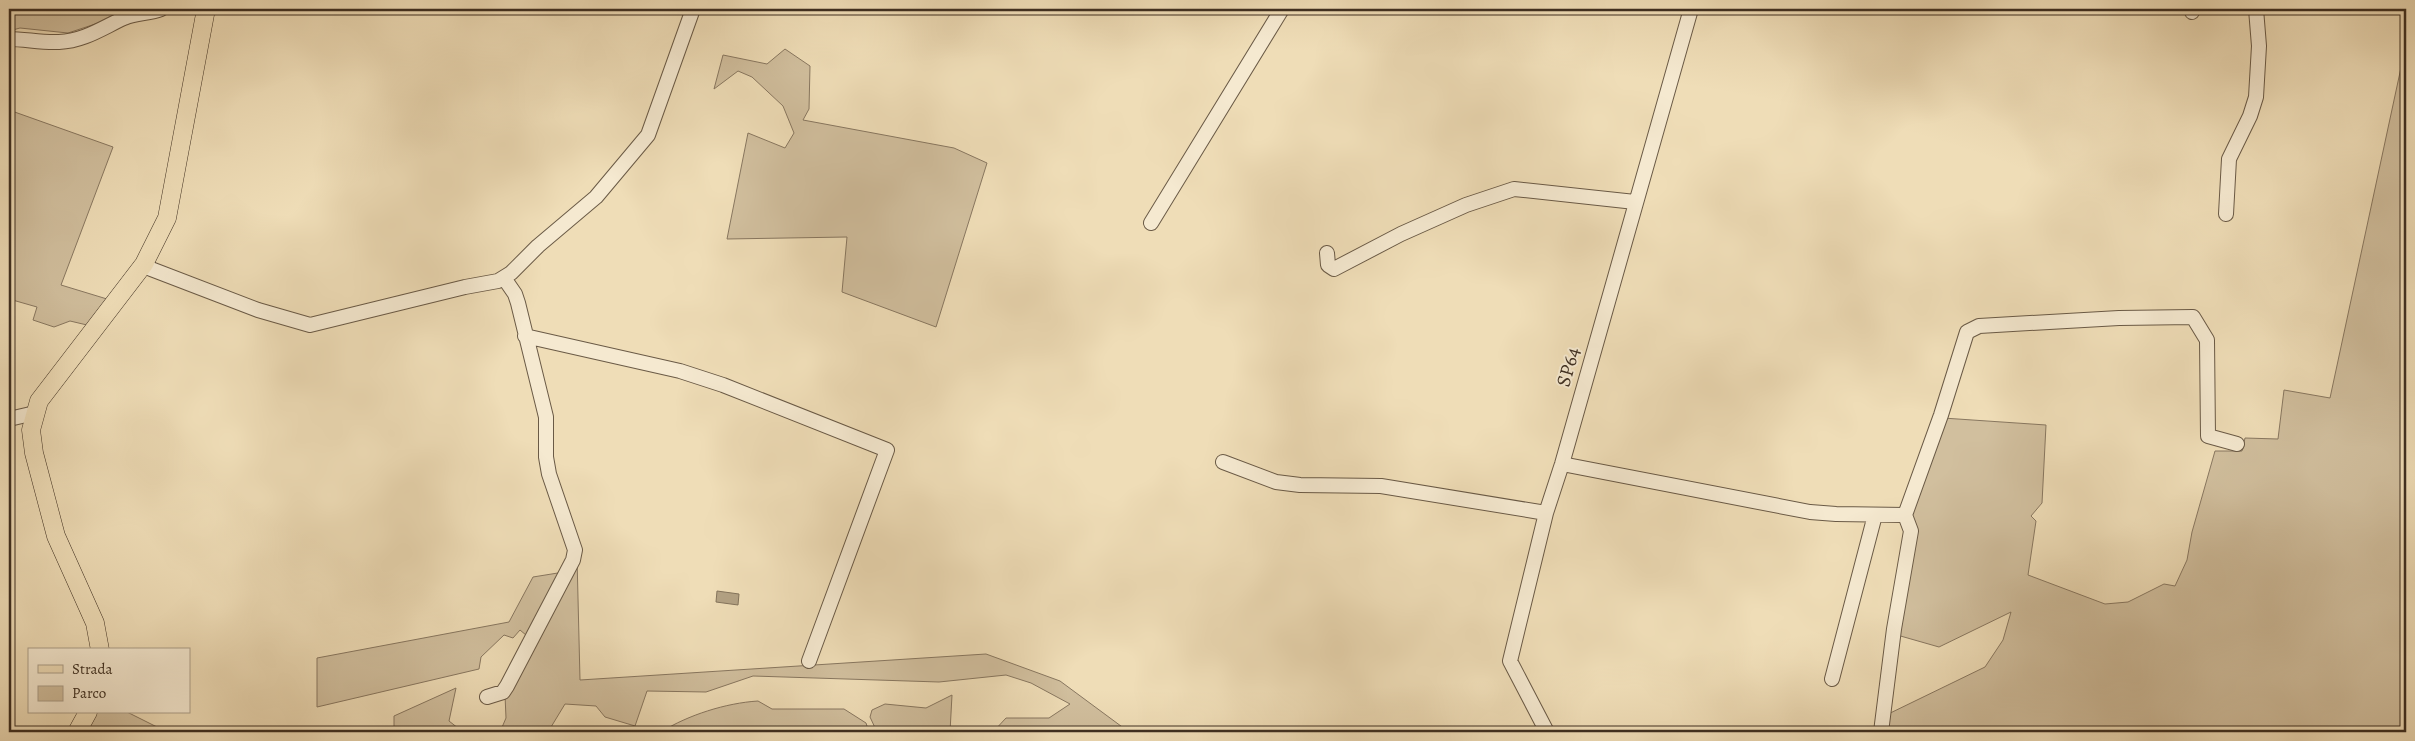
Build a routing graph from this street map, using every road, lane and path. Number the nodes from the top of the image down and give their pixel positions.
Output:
1 (161, 9) edge
2 (206, 9) edge
3 (693, 9) edge
4 (1282, 9) edge
5 (1692, 9) edge
6 (2256, 9) edge
7 (9, 39) edge
8 (1635, 202) junction
9 (2226, 214) dead end
10 (1151, 223) dead end
11 (1327, 253) dead end
12 (144, 264) junction
13 (504, 278) junction
14 (525, 336) junction
15 (35, 413) junction
16 (9, 419) edge
17 (2237, 444) dead end
18 (1223, 462) dead end
19 (1562, 464) junction
20 (1546, 513) junction
21 (1875, 515) junction
22 (1905, 515) junction
23 (100, 648) edge
24 (809, 661) dead end
25 (1832, 680) dead end
26 (487, 697) dead end
27 (87, 714) edge
28 (77, 732) edge
29 (1547, 732) edge
30 (1881, 732) edge

1 - 7 street
2 - 12 main road
3 - 13 street
4 - 10 street
5 - 8 street, SP64 / SP64
6 - 9 street
8 - 11 street
8 - 19 street, SP64 / SP64
12 - 13 street
12 - 15 main road
13 - 14 street
14 - 24 street
14 - 26 street
15 - 16 street
15 - 23 main road
17 - 22 street
18 - 20 street
19 - 20 street, SP64 / SP64
19 - 21 street
20 - 29 street, SP64 / SP64
21 - 22 street
21 - 25 street
22 - 30 street
27 - 28 main road

